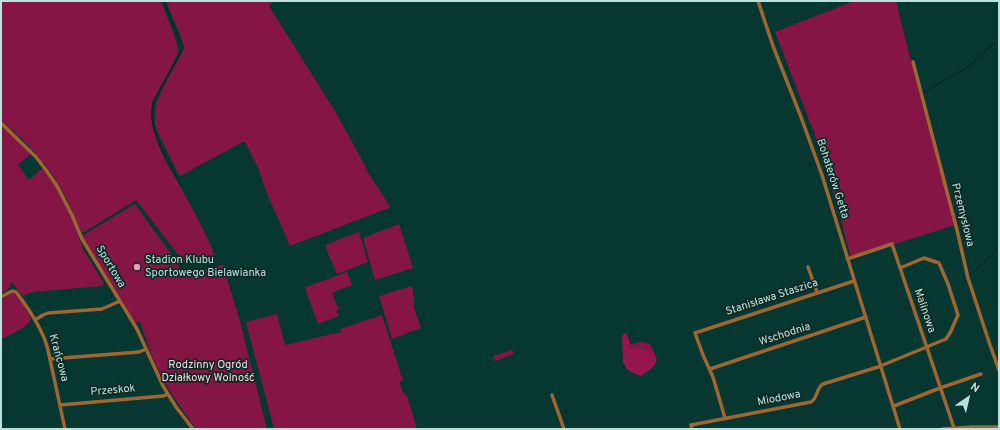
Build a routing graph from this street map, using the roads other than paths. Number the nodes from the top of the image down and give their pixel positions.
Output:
1 (758, 1) edge
2 (913, 62) dead end
3 (1, 123) edge
4 (847, 258) junction
5 (808, 267) dead end
6 (900, 268) junction
7 (854, 280) junction
8 (817, 292) junction
9 (1, 297) edge
10 (120, 301) junction
11 (866, 317) junction
12 (35, 320) junction
13 (927, 347) junction
14 (146, 349) junction
15 (50, 359) junction
16 (881, 365) junction
17 (710, 369) junction
18 (999, 370) edge
19 (980, 374) dead end
20 (940, 388) junction
21 (168, 394) junction
22 (552, 395) dead end
23 (60, 405) junction
24 (894, 406) junction
25 (725, 418) junction
26 (692, 427) edge
27 (999, 427) edge
28 (954, 428) edge
29 (65, 429) edge
30 (193, 429) edge
31 (564, 429) edge
32 (900, 429) edge
33 (942, 429) edge

1 - 4 street, Bohaterów Getta
2 - 18 street, Przemysłowa
3 - 10 street, Sportowa
4 - 6 street, Malinowa
4 - 7 street, Bohaterów Getta
5 - 8 street
6 - 13 street, Malinowa
6 - 13 street
7 - 8 street, Stanisława Staszica
7 - 11 street, Bohaterów Getta
8 - 17 street, Stanisława Staszica
9 - 12 street, Krańcowa
10 - 12 street
10 - 14 street, Sportowa
11 - 16 street, Bohaterów Getta
11 - 17 street, Wschodnia
12 - 15 street, Krańcowa
13 - 16 street
13 - 20 street, Malinowa
14 - 15 street
14 - 21 street, Sportowa
15 - 23 street, Krańcowa
16 - 24 street, Bohaterów Getta
16 - 25 street, Miodowa
17 - 25 street
19 - 20 street
20 - 24 street
20 - 28 street, Malinowa
21 - 23 street, Przeskok
21 - 30 street, Sportowa
22 - 31 street
23 - 29 street, Krańcowa
24 - 32 street, Bohaterów Getta
25 - 26 street, Miodowa
27 - 28 street
28 - 33 street

